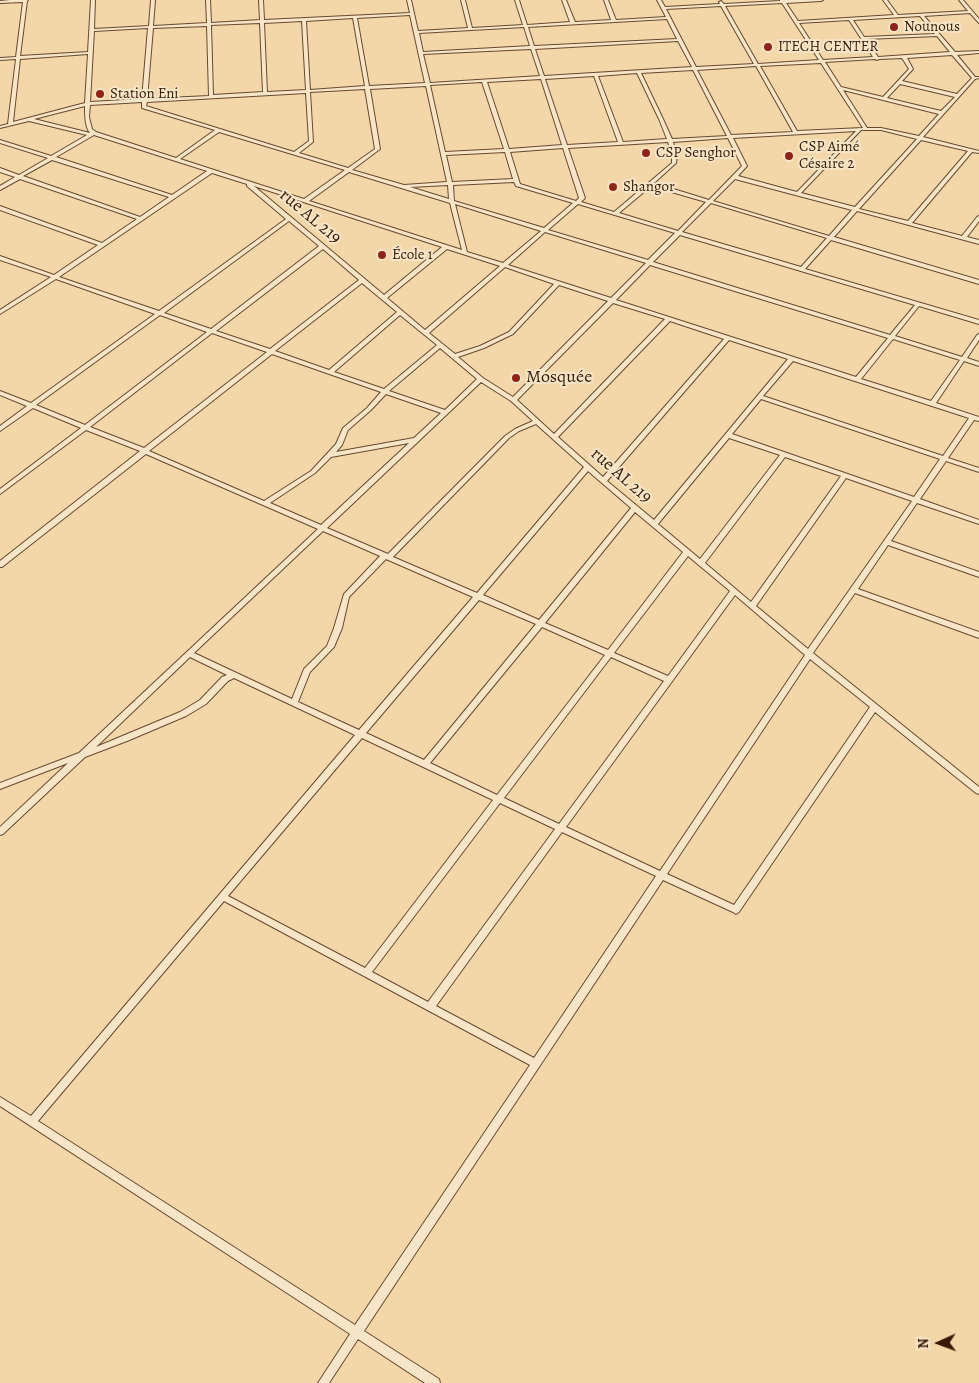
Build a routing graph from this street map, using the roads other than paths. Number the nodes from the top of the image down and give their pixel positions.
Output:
1 (26, 0) edge
2 (93, 0) edge
3 (153, 0) edge
4 (208, 0) edge
5 (262, 0) edge
6 (408, 0) edge
7 (463, 0) edge
8 (517, 0) edge
9 (564, 0) edge
10 (606, 0) edge
11 (659, 0) edge
12 (719, 0) edge
13 (821, 0) edge
14 (885, 0) edge
15 (961, 0) edge
16 (783, 1) edge
17 (0, 2) edge
18 (722, 5) junction
19 (663, 8) junction
20 (971, 12) junction
21 (412, 14) junction
22 (921, 15) junction
23 (897, 16) junction
24 (355, 17) junction
25 (667, 18) junction
26 (304, 19) junction
27 (850, 19) junction
28 (614, 21) junction
29 (262, 22) junction
30 (796, 22) junction
31 (979, 22) edge
32 (573, 23) junction
33 (209, 24) junction
34 (525, 26) junction
35 (151, 27) junction
36 (470, 29) junction
37 (91, 30) junction
38 (416, 32) junction
39 (938, 35) junction
40 (864, 38) junction
41 (679, 40) junction
42 (532, 48) junction
43 (979, 52) edge
44 (90, 53) junction
45 (421, 53) junction
46 (954, 54) junction
47 (904, 57) junction
48 (18, 58) junction
49 (0, 59) edge
50 (877, 59) junction
51 (823, 62) junction
52 (759, 66) junction
53 (695, 69) junction
54 (639, 72) junction
55 (596, 75) junction
56 (543, 78) junction
57 (977, 78) edge
58 (484, 81) junction
59 (899, 82) junction
60 (428, 84) junction
61 (368, 88) junction
62 (839, 88) junction
63 (309, 91) junction
64 (265, 94) junction
65 (958, 96) junction
66 (211, 97) junction
67 (884, 99) junction
68 (145, 100) junction
69 (87, 104) junction
70 (942, 113) junction
71 (29, 119) junction
72 (10, 124) junction
73 (0, 127) edge
74 (863, 129) junction
75 (218, 130) junction
76 (796, 133) junction
77 (93, 134) junction
78 (731, 137) junction
79 (921, 137) junction
80 (670, 140) junction
81 (0, 141) edge
82 (622, 143) junction
83 (566, 147) junction
84 (506, 150) junction
85 (971, 150) junction
86 (979, 152) edge
87 (294, 154) junction
88 (444, 154) junction
89 (52, 158) junction
90 (176, 160) junction
91 (0, 170) edge
92 (348, 170) junction
93 (211, 171) junction
94 (20, 177) junction
95 (734, 177) junction
96 (516, 180) junction
97 (245, 182) junction
98 (450, 184) junction
99 (652, 184) junction
100 (400, 186) junction
101 (0, 188) edge
102 (798, 194) junction
103 (174, 197) junction
104 (305, 201) junction
105 (452, 202) junction
106 (710, 202) junction
107 (577, 203) junction
108 (0, 208) edge
109 (856, 209) junction
110 (615, 214) junction
111 (979, 218) edge
112 (141, 219) junction
113 (289, 219) junction
114 (909, 223) junction
115 (544, 231) junction
116 (678, 233) junction
117 (831, 238) junction
118 (963, 238) junction
119 (979, 242) edge
120 (103, 245) junction
121 (322, 246) junction
122 (446, 247) junction
123 (465, 253) junction
124 (0, 258) edge
125 (648, 263) junction
126 (503, 266) junction
127 (802, 270) junction
128 (55, 277) junction
129 (362, 280) junction
130 (979, 282) edge
131 (558, 283) junction
132 (384, 298) junction
133 (611, 300) junction
134 (918, 304) junction
135 (0, 312) edge
136 (400, 312) junction
137 (161, 314) junction
138 (669, 319) junction
139 (979, 322) edge
140 (211, 331) junction
141 (425, 333) junction
142 (979, 336) edge
143 (728, 338) junction
144 (891, 338) junction
145 (440, 345) junction
146 (270, 352) junction
147 (455, 356) junction
148 (791, 359) junction
149 (963, 360) junction
150 (979, 364) edge
151 (330, 372) junction
152 (481, 379) junction
153 (857, 380) junction
154 (385, 391) junction
155 (0, 393) edge
156 (760, 397) junction
157 (513, 400) junction
158 (932, 404) junction
159 (32, 406) junction
160 (446, 412) junction
161 (976, 418) edge
162 (537, 422) junction
163 (85, 427) junction
164 (0, 429) edge
165 (728, 435) junction
166 (555, 437) junction
167 (416, 440) junction
168 (145, 451) junction
169 (784, 454) junction
170 (330, 456) junction
171 (945, 458) junction
172 (588, 468) junction
173 (979, 470) edge
174 (845, 475) junction
175 (602, 481) junction
176 (0, 492) edge
177 (916, 500) junction
178 (265, 503) junction
179 (635, 508) junction
180 (979, 522) edge
181 (654, 524) junction
182 (322, 528) junction
183 (887, 542) junction
184 (687, 552) junction
185 (387, 556) junction
186 (701, 563) junction
187 (0, 565) edge
188 (979, 575) edge
189 (853, 590) junction
190 (734, 591) junction
191 (479, 596) junction
192 (752, 606) junction
193 (541, 623) junction
194 (979, 635) edge
195 (189, 654) junction
196 (610, 654) junction
197 (810, 654) junction
198 (234, 675) junction
199 (670, 680) junction
200 (294, 703) junction
201 (875, 706) junction
202 (361, 734) junction
203 (81, 756) junction
204 (425, 764) junction
205 (0, 786) edge
206 (979, 791) edge
207 (499, 799) junction
208 (561, 828) junction
209 (0, 832) edge
210 (662, 875) junction
211 (223, 897) junction
212 (366, 974) junction
213 (430, 1007) junction
214 (536, 1064) junction
215 (0, 1101) edge
216 (31, 1122) junction
217 (357, 1332) junction
218 (323, 1383) edge
219 (435, 1383) edge

1 - 17 street
1 - 48 street
2 - 37 street
3 - 35 street
4 - 33 street
5 - 29 street
6 - 21 street
7 - 36 street
8 - 34 street
9 - 32 street
10 - 28 street
11 - 19 street
12 - 18 street
13 - 16 street
14 - 23 street
15 - 20 street
16 - 18 street
16 - 30 street
18 - 19 street
18 - 52 street
19 - 25 street
20 - 22 street
20 - 31 street
21 - 24 street
21 - 38 street
22 - 23 street
22 - 39 street
23 - 27 street
24 - 26 street
24 - 61 street
25 - 28 street
25 - 41 street
26 - 29 street
26 - 63 street
27 - 30 street
27 - 40 street
28 - 32 street
29 - 33 street
29 - 64 street
30 - 51 street
32 - 34 street
33 - 35 street
33 - 66 street
34 - 36 street
34 - 42 street
35 - 37 street
35 - 68 street
36 - 38 street
37 - 44 street
38 - 45 street
39 - 40 street
39 - 46 street
40 - 50 street
41 - 42 street
41 - 53 street
42 - 45 street
42 - 56 street
43 - 46 street
44 - 48 street
44 - 69 street
45 - 60 street
46 - 47 street
46 - 57 street
47 - 50 street
47 - 59 street
48 - 49 street
48 - 72 street
50 - 51 street
51 - 52 street
51 - 62 street
52 - 53 street
52 - 76 street
53 - 54 street
53 - 78 street
54 - 55 street
54 - 80 street
55 - 56 street
55 - 82 street
56 - 58 street
56 - 83 street
57 - 65 street
58 - 60 street
58 - 84 street
59 - 65 street
59 - 67 street
60 - 61 street
60 - 88 street
61 - 63 street
61 - 92 street
62 - 67 street
62 - 74 street
63 - 64 street
63 - 87 street
64 - 66 street
65 - 70 street
66 - 68 street
67 - 70 street
68 - 69 street
68 - 75 street
69 - 71 street
69 - 77 street
70 - 79 street
71 - 72 street
71 - 77 street
72 - 73 street
74 - 76 street
74 - 79 street
74 - 102 street
75 - 87 street
75 - 90 street
76 - 78 street
77 - 89 street
77 - 90 street
78 - 80 street
78 - 95 street
79 - 85 street
79 - 109 street
80 - 82 street
80 - 99 street
81 - 89 street
82 - 83 street
83 - 84 street
83 - 107 street
84 - 88 street
84 - 96 street
85 - 86 street
85 - 114 street
87 - 92 street
88 - 98 street
89 - 94 street
89 - 103 street
90 - 93 street
91 - 94 street
92 - 100 street
92 - 104 street
93 - 97 street
93 - 103 street
94 - 101 street
94 - 112 street
95 - 102 street
95 - 106 street
96 - 98 street
96 - 107 street
97 - 104 street
97 - 113 street, rue AL 219
98 - 100 street
98 - 105 street
99 - 106 street
99 - 110 street
100 - 105 street
102 - 109 street
103 - 112 street
104 - 122 street
105 - 115 street
105 - 123 street
106 - 116 street
106 - 117 street
107 - 110 street
107 - 115 street
108 - 120 street
109 - 114 street
109 - 117 street
110 - 116 street
111 - 118 street
112 - 120 street
113 - 121 street, rue AL 219
113 - 137 street
114 - 118 street
115 - 125 street
115 - 126 street
116 - 125 street
116 - 127 street
117 - 127 street
117 - 130 street
118 - 119 street
120 - 128 street
121 - 129 street, rue AL 219
121 - 140 street
122 - 123 street
122 - 132 street
123 - 126 street
124 - 128 street
125 - 133 street
125 - 144 street
126 - 131 street
126 - 141 street
127 - 134 street
128 - 135 street
128 - 137 street
129 - 132 street, rue AL 219
129 - 146 street
131 - 133 street
131 - 147 street
132 - 136 street, rue AL 219
133 - 138 street
133 - 157 street
134 - 139 street
134 - 144 street
136 - 141 street, rue AL 219
136 - 151 street
137 - 140 street
137 - 159 street
138 - 143 street
138 - 166 street
140 - 146 street
140 - 163 street
141 - 145 street, rue AL 219
142 - 149 street
143 - 148 street
143 - 175 street
144 - 149 street
144 - 153 street
145 - 147 street, rue AL 219
145 - 154 street
146 - 151 street
146 - 168 street
147 - 152 street, rue AL 219
148 - 153 street
148 - 156 street
149 - 150 street
149 - 158 street
151 - 154 street
152 - 157 street, rue AL 219
152 - 160 street
153 - 158 street
154 - 160 street
154 - 170 street
155 - 159 street
156 - 165 street
156 - 171 street
157 - 162 street, rue AL 219
158 - 161 street
159 - 163 street
159 - 164 street
160 - 167 street
161 - 171 street
162 - 166 street, rue AL 219
162 - 185 street
163 - 168 street
163 - 176 street
165 - 169 street
165 - 181 street
166 - 172 street, rue AL 219
167 - 170 street
167 - 182 street
168 - 178 street
168 - 187 street
169 - 174 street
169 - 186 street
170 - 178 street
171 - 173 street
171 - 177 street
172 - 175 street, rue AL 219
172 - 191 street
174 - 177 street
174 - 192 street
175 - 179 street, rue AL 219
177 - 180 street
177 - 183 street
178 - 182 street
179 - 181 street, rue AL 219
179 - 193 street
181 - 184 street, rue AL 219
182 - 185 street
182 - 195 street
183 - 188 street
183 - 189 street
184 - 186 street, rue AL 219
184 - 196 street
185 - 191 street
185 - 200 street
186 - 190 street, rue AL 219
189 - 194 street
189 - 197 street
190 - 192 street, rue AL 219
190 - 199 street
191 - 193 street
191 - 202 street
192 - 197 street, rue AL 219
193 - 196 street
193 - 204 street
195 - 198 street
195 - 203 street
196 - 199 street
196 - 207 street
197 - 201 street, rue AL 219
197 - 210 street
198 - 200 street
198 - 203 street
199 - 208 street
200 - 202 street
201 - 206 street, rue AL 219
201 - 210 street
202 - 204 street
202 - 211 street
203 - 205 street
203 - 209 street
204 - 207 street
207 - 208 street
207 - 212 street
208 - 210 street
208 - 213 street
210 - 214 street
211 - 212 street
211 - 216 street
212 - 213 street
213 - 214 street
214 - 217 street
215 - 216 street
216 - 217 street
217 - 218 street
217 - 219 street

